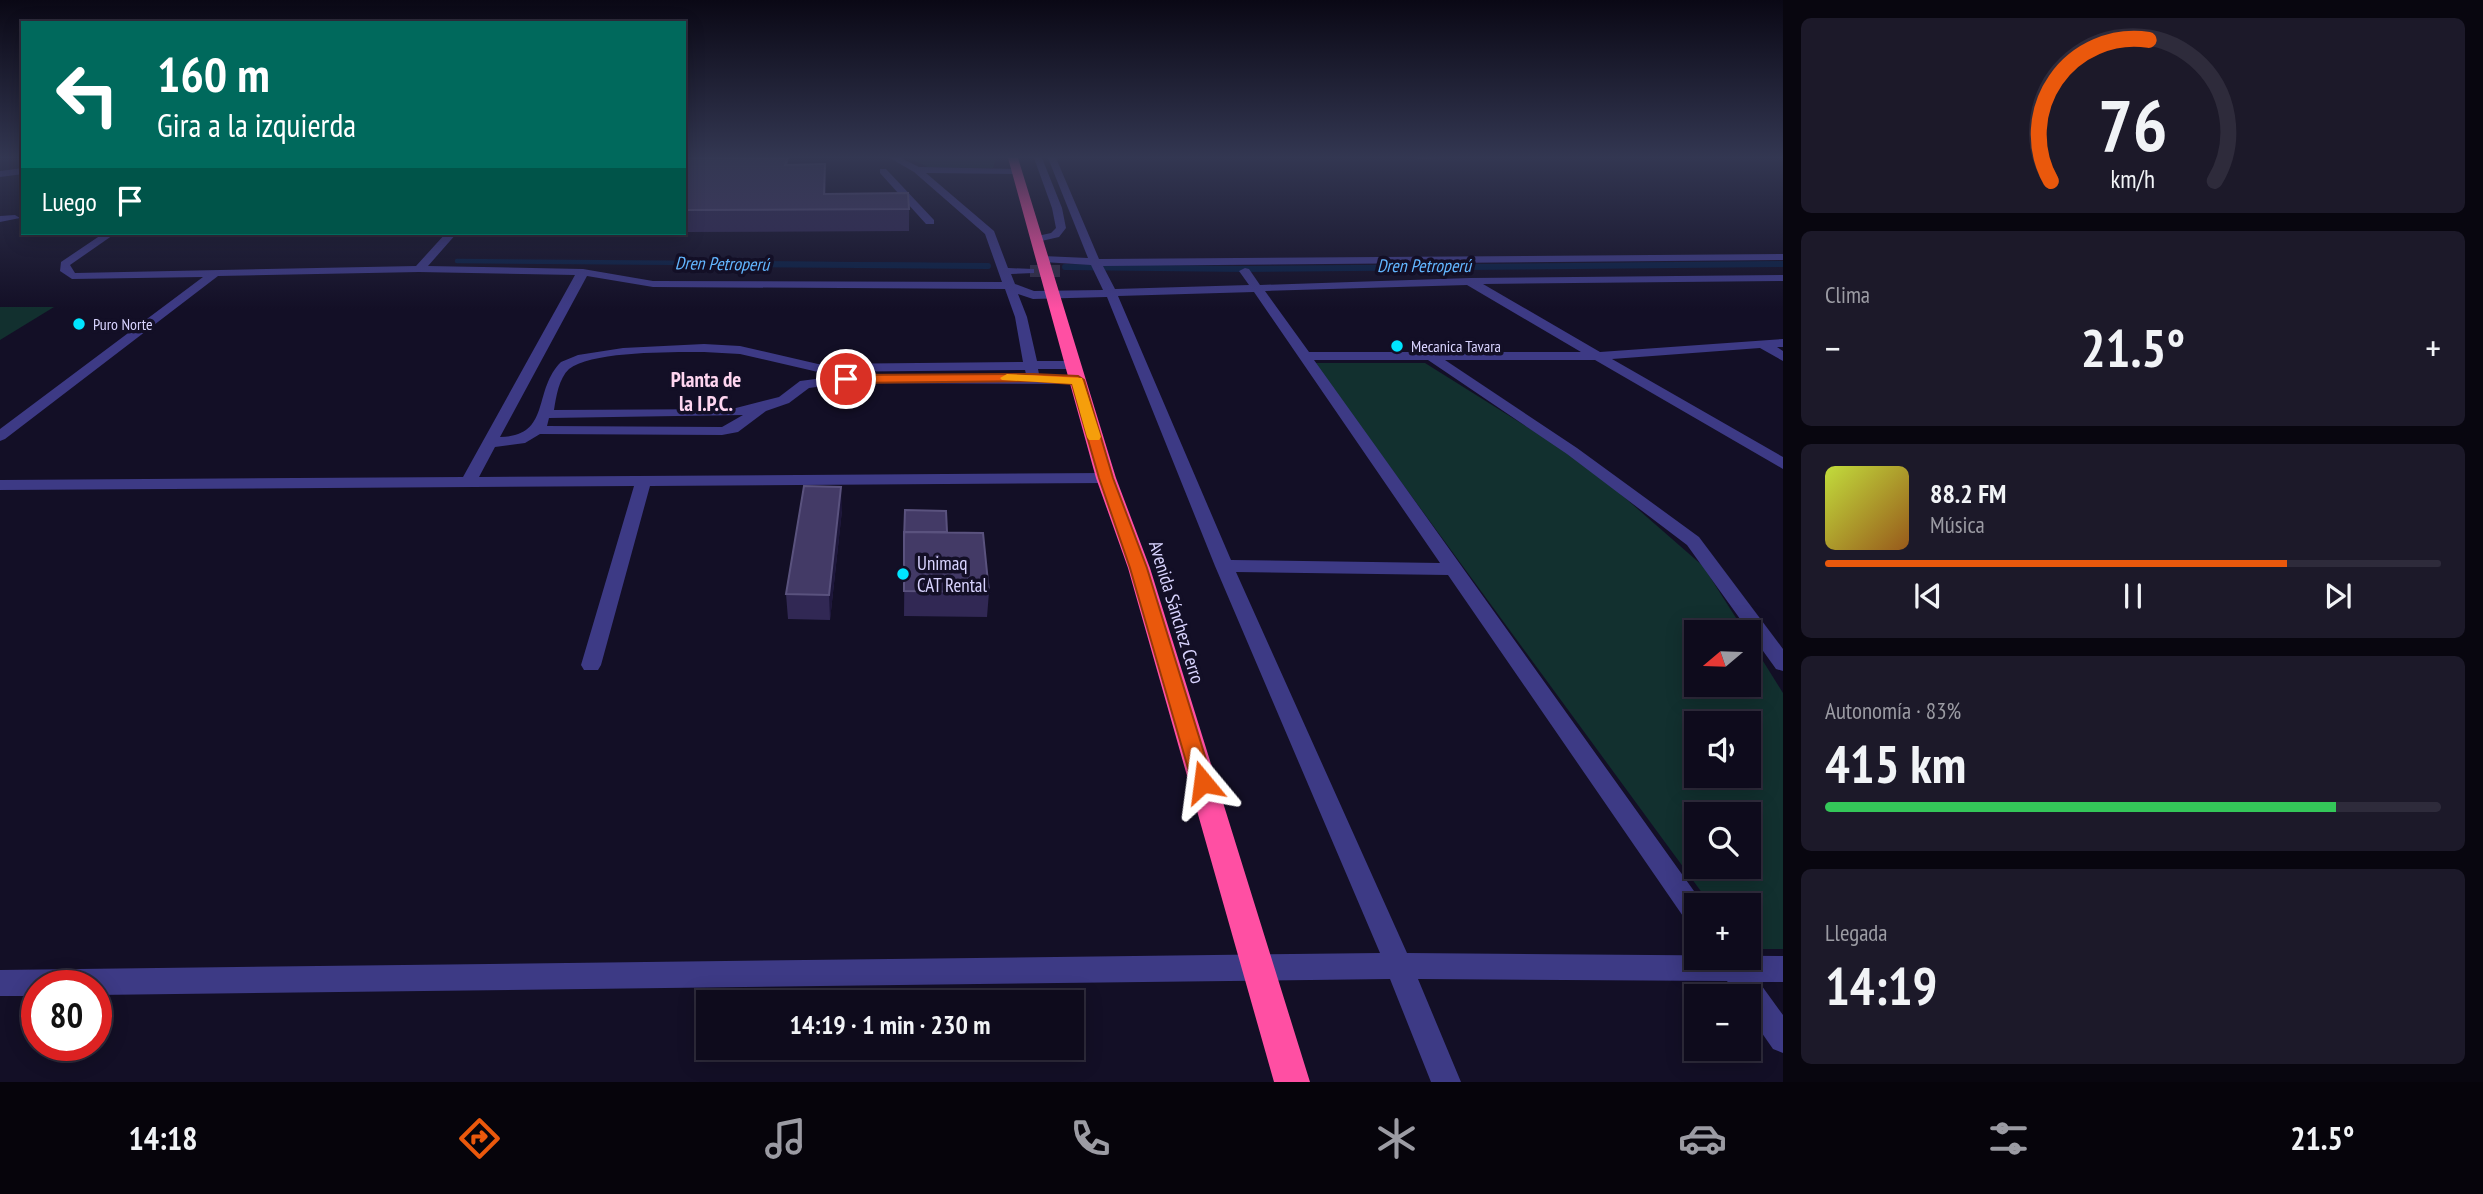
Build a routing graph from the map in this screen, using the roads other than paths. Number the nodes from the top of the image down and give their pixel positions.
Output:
1 (918, 208) edge
2 (964, 208) edge
3 (1025, 208) edge
4 (1057, 208) edge
5 (1073, 208) edge
6 (0, 219) edge
7 (15, 219) dead end
8 (930, 222) dead end
9 (108, 235) edge
10 (450, 235) edge
11 (1036, 256) junction
12 (1783, 257) edge
13 (1098, 267) junction
14 (1783, 267) edge
15 (419, 269) junction
16 (1003, 271) junction
17 (1064, 271) tunnel mouth
18 (1245, 271) junction
19 (583, 272) junction
20 (214, 274) junction
21 (1783, 278) edge
22 (1469, 281) junction
23 (1009, 286) junction
24 (1259, 289) junction
25 (1111, 293) junction
26 (1053, 295) junction
27 (1783, 343) edge
28 (1762, 344) junction
29 (1303, 356) junction
30 (1596, 356) junction
31 (1783, 357) edge
32 (1433, 358) junction
33 (798, 366) junction
34 (1032, 372) junction
35 (1075, 372) junction
36 (805, 384) junction
37 (765, 407) junction
38 (546, 414) junction
39 (538, 430) junction
40 (0, 436) edge
41 (489, 442) junction
42 (1783, 464) edge
43 (1106, 478) junction
44 (643, 481) junction
45 (467, 482) junction
46 (0, 485) edge
47 (1224, 566) junction
48 (1453, 569) junction
49 (1783, 664) edge
50 (591, 665) dead end
51 (1684, 897) edge
52 (1684, 964) edge
53 (1399, 966) junction
54 (1761, 967) edge
55 (1259, 969) junction
56 (1783, 969) edge
57 (1735, 970) edge
58 (0, 983) edge
59 (1783, 1039) edge
60 (1292, 1082) edge
61 (1446, 1082) edge

1 - 8 street
2 - 16 street
3 - 11 highway, Avenida Sánchez Cerro
4 - 11 street
5 - 13 street
6 - 7 street
9 - 20 street
10 - 15 street
11 - 13 street
11 - 16 street
11 - 26 highway, Avenida Sánchez Cerro
12 - 13 street
13 - 17 street
13 - 18 street
13 - 25 street
14 - 18 street
15 - 19 street
15 - 20 street
16 - 23 street
18 - 24 street
19 - 23 street
19 - 41 street
20 - 40 street
21 - 22 street
22 - 24 street
22 - 30 street
23 - 26 street
23 - 34 street
24 - 25 street
24 - 29 street
25 - 26 street
25 - 47 street
26 - 35 highway, Avenida Sánchez Cerro
27 - 28 street
28 - 30 street
28 - 31 street
29 - 32 street
29 - 48 street
30 - 32 street
30 - 42 street
32 - 49 street
33 - 34 street
33 - 36 street
33 - 38 street
34 - 35 street
34 - 36 street
35 - 43 highway, Avenida Sánchez Cerro
36 - 37 street
37 - 38 street
37 - 39 street
38 - 39 street
39 - 41 street
41 - 45 street
43 - 44 street
43 - 55 highway, Avenida Sánchez Cerro
44 - 45 street
44 - 50 street
45 - 46 street
47 - 48 street
47 - 53 street
48 - 51 street
52 - 53 street
53 - 55 street
53 - 61 street
54 - 56 street
55 - 58 street
55 - 60 highway, Avenida Sánchez Cerro
57 - 59 street

